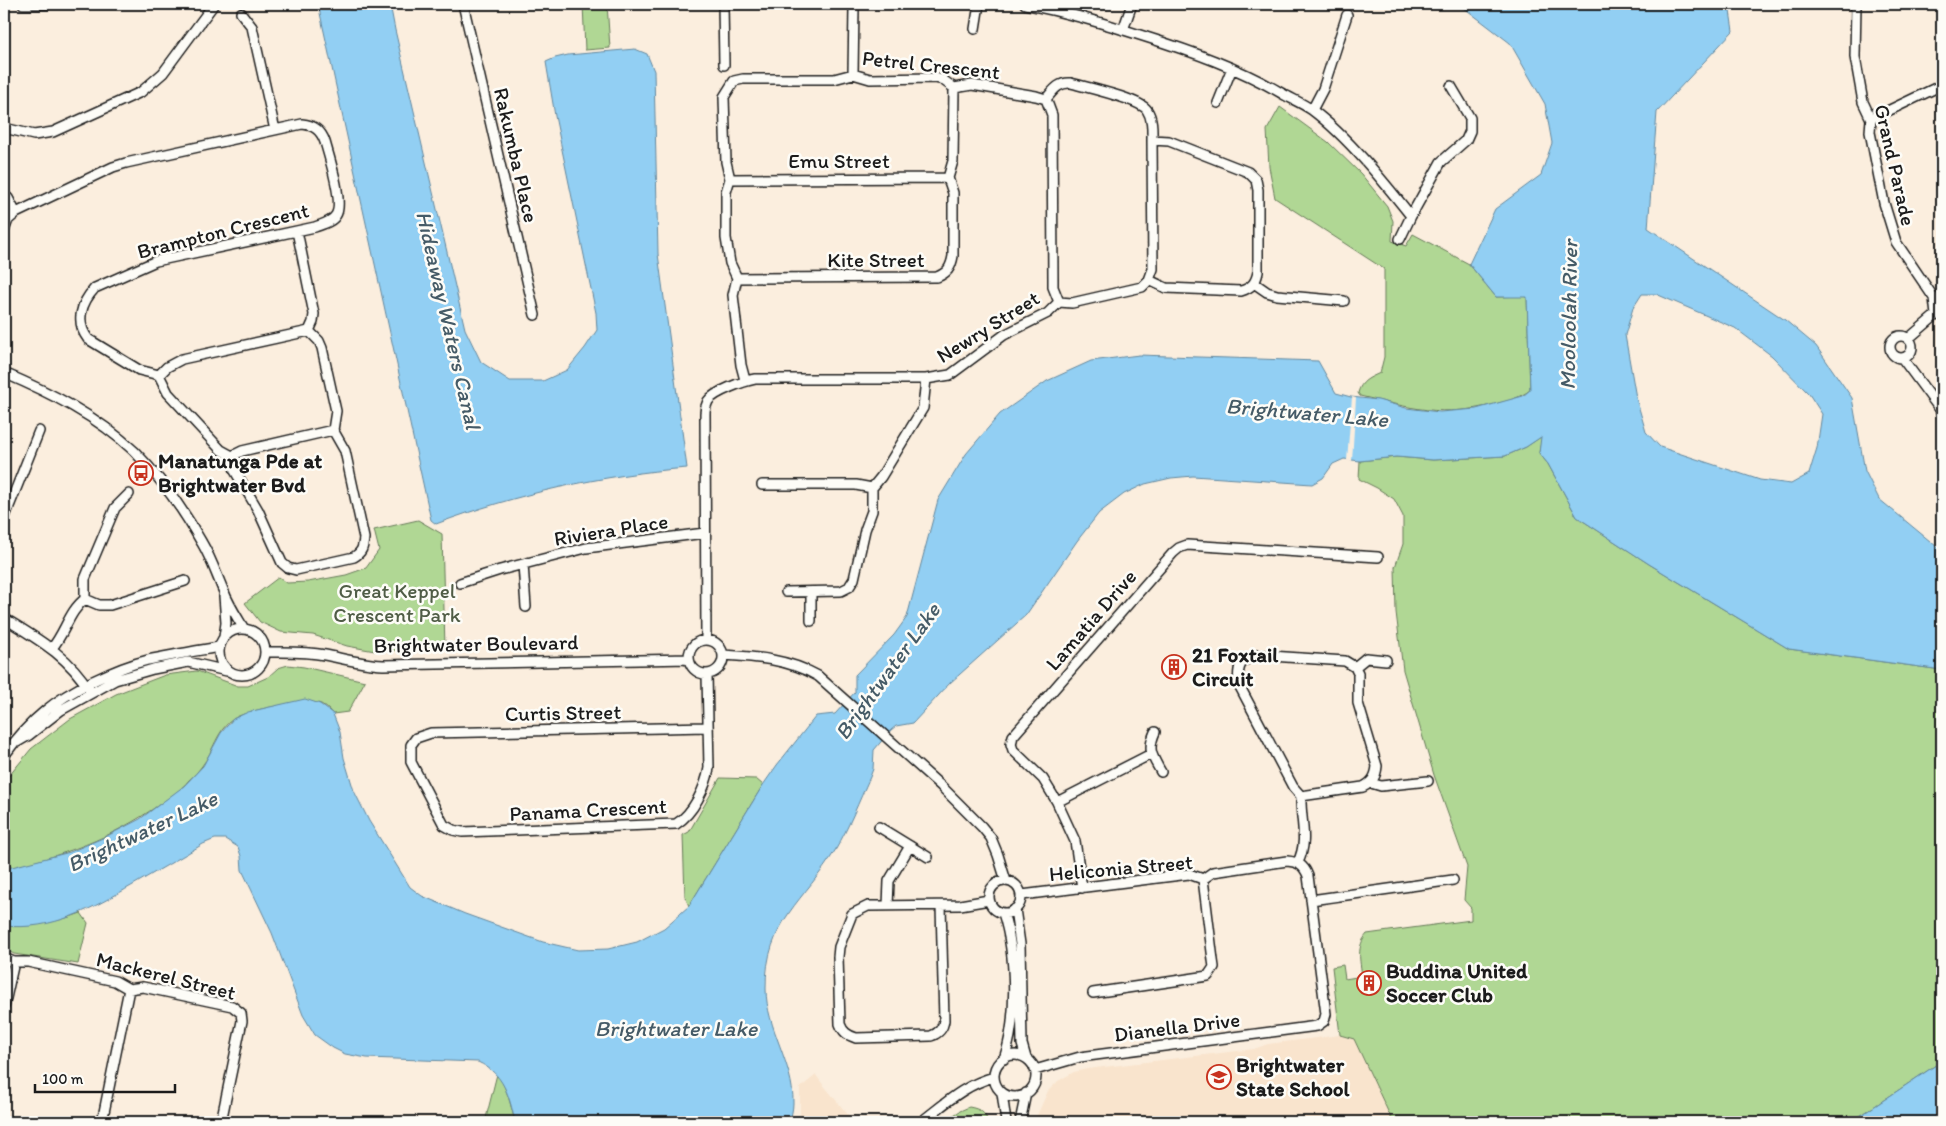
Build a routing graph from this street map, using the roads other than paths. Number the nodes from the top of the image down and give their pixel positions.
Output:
1 (23, 4) edge
2 (47, 4) edge
3 (214, 4) edge
4 (463, 4) edge
5 (723, 4) edge
6 (978, 4) edge
7 (1025, 4) edge
8 (1132, 4) edge
9 (1858, 5) edge
10 (854, 7) dead end
11 (241, 13) dead end
12 (1347, 15) dead end
13 (975, 29) dead end
14 (1124, 30) junction
15 (724, 65) dead end
16 (1232, 68) junction
17 (853, 74) junction
18 (1942, 85) edge
19 (1451, 86) dead end
20 (954, 88) junction
21 (1046, 99) junction
22 (1218, 102) dead end
23 (1312, 110) junction
24 (1871, 119) junction
25 (4, 128) edge
26 (275, 130) junction
27 (1152, 140) junction
28 (948, 178) junction
29 (730, 179) junction
30 (4, 195) edge
31 (16, 213) junction
32 (1411, 216) junction
33 (4, 231) edge
34 (297, 231) junction
35 (1400, 239) dead end
36 (737, 278) junction
37 (1149, 280) junction
38 (1254, 284) junction
39 (1938, 298) edge
40 (1344, 301) dead end
41 (1059, 302) junction
42 (535, 315) dead end
43 (309, 331) junction
44 (1908, 339) junction
45 (1902, 358) junction
46 (4, 373) edge
47 (159, 374) junction
48 (926, 379) junction
49 (746, 380) junction
50 (1942, 412) edge
51 (333, 430) junction
52 (39, 431) dead end
53 (232, 456) junction
54 (762, 486) dead end
55 (872, 488) junction
56 (129, 494) dead end
57 (4, 518) edge
58 (705, 533) junction
59 (1378, 557) dead end
60 (524, 564) junction
61 (185, 581) dead end
62 (460, 583) dead end
63 (786, 592) dead end
64 (811, 592) junction
65 (224, 594) junction
66 (84, 599) junction
67 (526, 607) dead end
68 (4, 618) edge
69 (810, 621) dead end
70 (244, 629) junction
71 (224, 637) junction
72 (706, 640) junction
73 (219, 647) junction
74 (52, 648) junction
75 (266, 652) junction
76 (723, 655) junction
77 (689, 658) junction
78 (1386, 660) dead end
79 (1355, 667) junction
80 (227, 671) junction
81 (707, 674) junction
82 (88, 689) junction
83 (707, 727) junction
84 (1155, 732) dead end
85 (421, 736) joint
86 (1151, 754) junction
87 (4, 756) edge
88 (1161, 772) dead end
89 (1428, 780) dead end
90 (1371, 783) junction
91 (1301, 796) junction
92 (1057, 802) junction
93 (879, 827) dead end
94 (910, 846) junction
95 (928, 858) dead end
96 (1298, 862) junction
97 (1203, 878) junction
98 (1006, 880) junction
99 (1453, 880) dead end
100 (1082, 888) junction
101 (1022, 895) junction
102 (989, 900) junction
103 (1311, 900) junction
104 (888, 906) junction
105 (941, 906) junction
106 (1016, 909) junction
107 (1003, 913) junction
108 (4, 958) edge
109 (14, 962) junction
110 (129, 989) junction
111 (1093, 993) dead end
112 (4, 1007) edge
113 (1004, 1058) junction
114 (1026, 1058) junction
115 (1035, 1070) junction
116 (994, 1077) junction
117 (1002, 1093) junction
118 (1026, 1093) junction
119 (102, 1122) edge
120 (221, 1122) edge
121 (337, 1122) edge
122 (345, 1122) edge
123 (922, 1122) edge
124 (1006, 1122) edge
125 (1020, 1122) edge

1 - 2 street
3 - 25 street
4 - 42 street, Rakumba Place
5 - 15 street
6 - 13 street
7 - 14 street
8 - 14 street
9 - 24 street, Grand Parade
10 - 17 street
11 - 26 street
12 - 23 street
14 - 16 street
16 - 22 street
16 - 23 street
17 - 20 street, Petrel Crescent
17 - 29 street, Petrel Crescent
18 - 24 street
19 - 32 street
20 - 21 street, Petrel Crescent
20 - 28 street, Kite Street
21 - 27 street
21 - 41 street
23 - 32 street
24 - 39 street, Grand Parade
26 - 31 street, Brampton Crescent
26 - 34 street, Brampton Crescent
27 - 37 street
27 - 38 street
28 - 29 street, Emu Street
28 - 36 street, Kite Street
29 - 36 street, Petrel Crescent
30 - 31 street
31 - 33 street
32 - 35 street
34 - 43 street
34 - 47 street, Brampton Crescent
36 - 49 street, Petrel Crescent
37 - 38 street
37 - 41 street, Newry Street
38 - 40 street
39 - 44 street, Grand Parade
41 - 48 street, Newry Street
43 - 47 street
43 - 51 street
44 - 45 street
44 - 45 street
45 - 50 street
46 - 65 street
47 - 53 street
48 - 49 street, Newry Street
48 - 55 street
49 - 58 street, Newry Street
51 - 53 street
51 - 53 street
52 - 57 street
54 - 55 street
55 - 64 street
56 - 66 street
58 - 60 street, Riviera Place
58 - 72 street, Newry Street
59 - 92 street, Lamatia Drive
60 - 62 street, Riviera Place
60 - 67 street
61 - 66 street
63 - 64 street
64 - 69 street
65 - 70 street
65 - 71 street
66 - 74 street
68 - 74 street
70 - 71 street
70 - 75 street
71 - 73 street
72 - 76 street
72 - 77 street
73 - 80 street
73 - 82 street
74 - 82 street
75 - 77 street, Brightwater Boulevard
75 - 80 street
76 - 81 street
76 - 98 street
77 - 81 street
78 - 79 street
79 - 90 street
79 - 91 street
80 - 82 street
81 - 83 street, Panama Crescent
82 - 87 street
83 - 85 street, Curtis Street
83 - 85 street, Panama Crescent
84 - 86 street
86 - 88 street
86 - 92 street
89 - 90 street
90 - 91 street
91 - 96 street
92 - 100 street, Lamatia Drive
93 - 94 street
94 - 95 street
94 - 104 street
96 - 97 street, Heliconia Street
96 - 103 street
97 - 100 street, Heliconia Street
97 - 111 street
98 - 101 street
98 - 102 street
99 - 103 street
100 - 101 street, Heliconia Street
101 - 106 street
102 - 105 street
102 - 107 street
103 - 115 street, Dianella Drive
104 - 105 street
104 - 105 street
106 - 107 street
106 - 114 street
107 - 113 street
108 - 109 street, Mackerel Street
109 - 110 street, Mackerel Street
109 - 112 street
110 - 119 street
110 - 120 street, Mackerel Street
113 - 114 street
113 - 116 street
114 - 115 street
115 - 118 street
116 - 117 street
116 - 123 street
117 - 118 street
117 - 124 street
118 - 125 street
121 - 122 street

